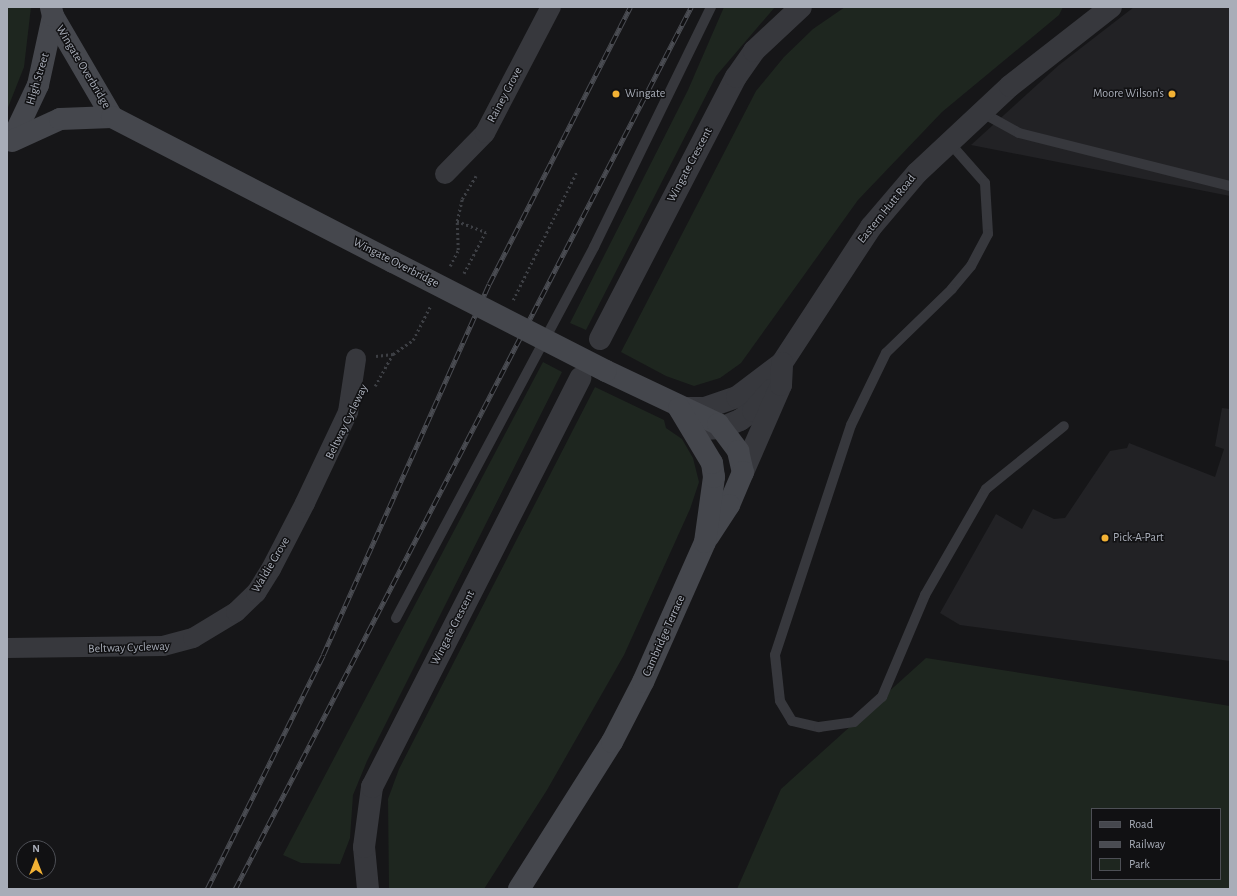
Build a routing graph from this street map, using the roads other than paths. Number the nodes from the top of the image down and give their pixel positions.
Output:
1 (551, 7) edge
2 (711, 7) edge
3 (801, 7) edge
4 (1111, 7) edge
5 (52, 12) edge
6 (1084, 16) edge
7 (981, 112) junction
8 (112, 117) junction
9 (948, 141) junction
10 (9, 143) edge
11 (445, 174) dead end
12 (1230, 186) edge
13 (600, 339) dead end
14 (356, 359) dead end
15 (782, 369) junction
16 (580, 378) dead end
17 (679, 408) junction
18 (1064, 426) dead end
19 (694, 428) junction
20 (721, 428) junction
21 (742, 472) junction
22 (704, 542) junction
23 (396, 618) dead end
24 (7, 648) edge
25 (369, 883) edge
26 (519, 889) edge

1 - 11 street, Rainey Grove
2 - 23 lane
3 - 13 street, Wingate Crescent
4 - 6 street, Eastern Hutt Road
5 - 8 main road, Wingate Overbridge
5 - 10 main road, High Street
6 - 7 street, Eastern Hutt Road
7 - 9 street, Eastern Hutt Road
7 - 12 lane
8 - 10 main road, Wingate Overbridge
8 - 17 main road, Wingate Overbridge, bridge
9 - 15 street, Eastern Hutt Road
9 - 18 lane
14 - 24 street, Waldie Grove
15 - 17 street, Eastern Hutt Road
15 - 20 street, Eastern Hutt Road
15 - 21 street
16 - 25 street, Wingate Crescent
17 - 19 main road, Cambridge Terrace
17 - 20 main road
19 - 20 street, Eastern Hutt Road
19 - 22 main road, Cambridge Terrace
20 - 21 main road
21 - 22 main road
22 - 26 main road, Cambridge Terrace

